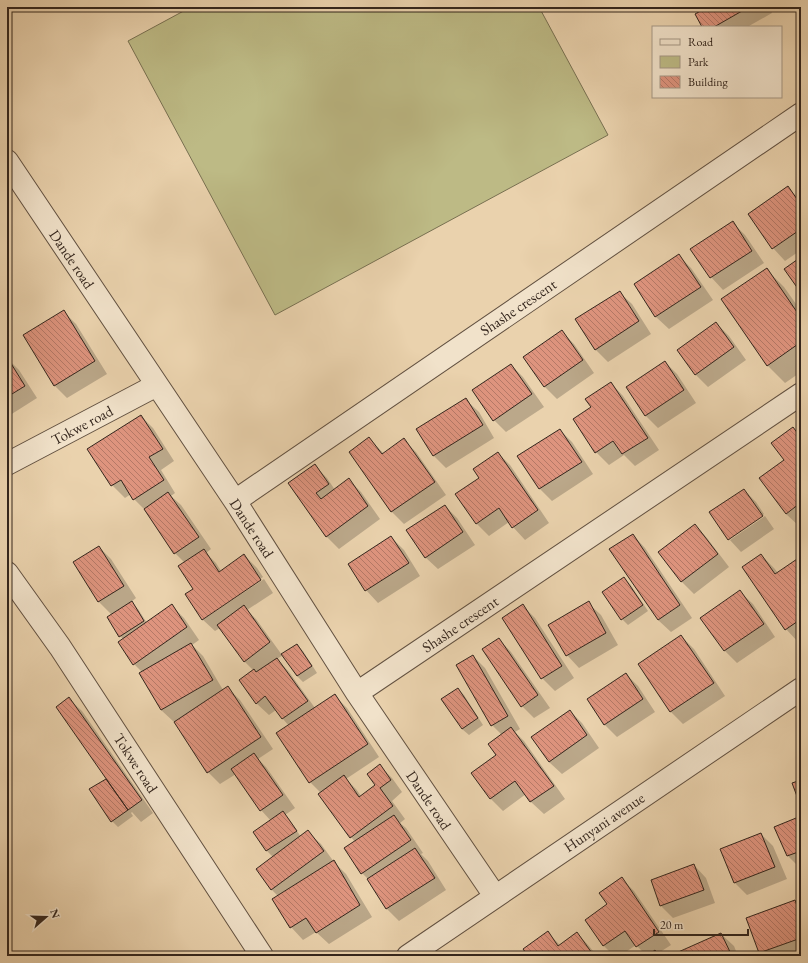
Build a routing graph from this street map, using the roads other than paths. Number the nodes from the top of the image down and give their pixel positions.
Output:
1 (801, 114) edge
2 (7, 162) edge
3 (157, 385) junction
4 (801, 394) edge
5 (7, 464) edge
6 (235, 501) junction
7 (7, 573) edge
8 (801, 689) edge
9 (357, 693) junction
10 (495, 896) junction
11 (262, 956) edge
12 (408, 956) edge

1 - 6 street, Shashe crescent
2 - 3 street, Dande road
3 - 5 street, Tokwe road
3 - 6 street, Dande road
4 - 9 street, Shashe crescent
6 - 9 street, Dande road
7 - 11 street, Tokwe road
8 - 10 street, Hunyani avenue
9 - 10 street, Dande road
10 - 12 street, Hunyani avenue

